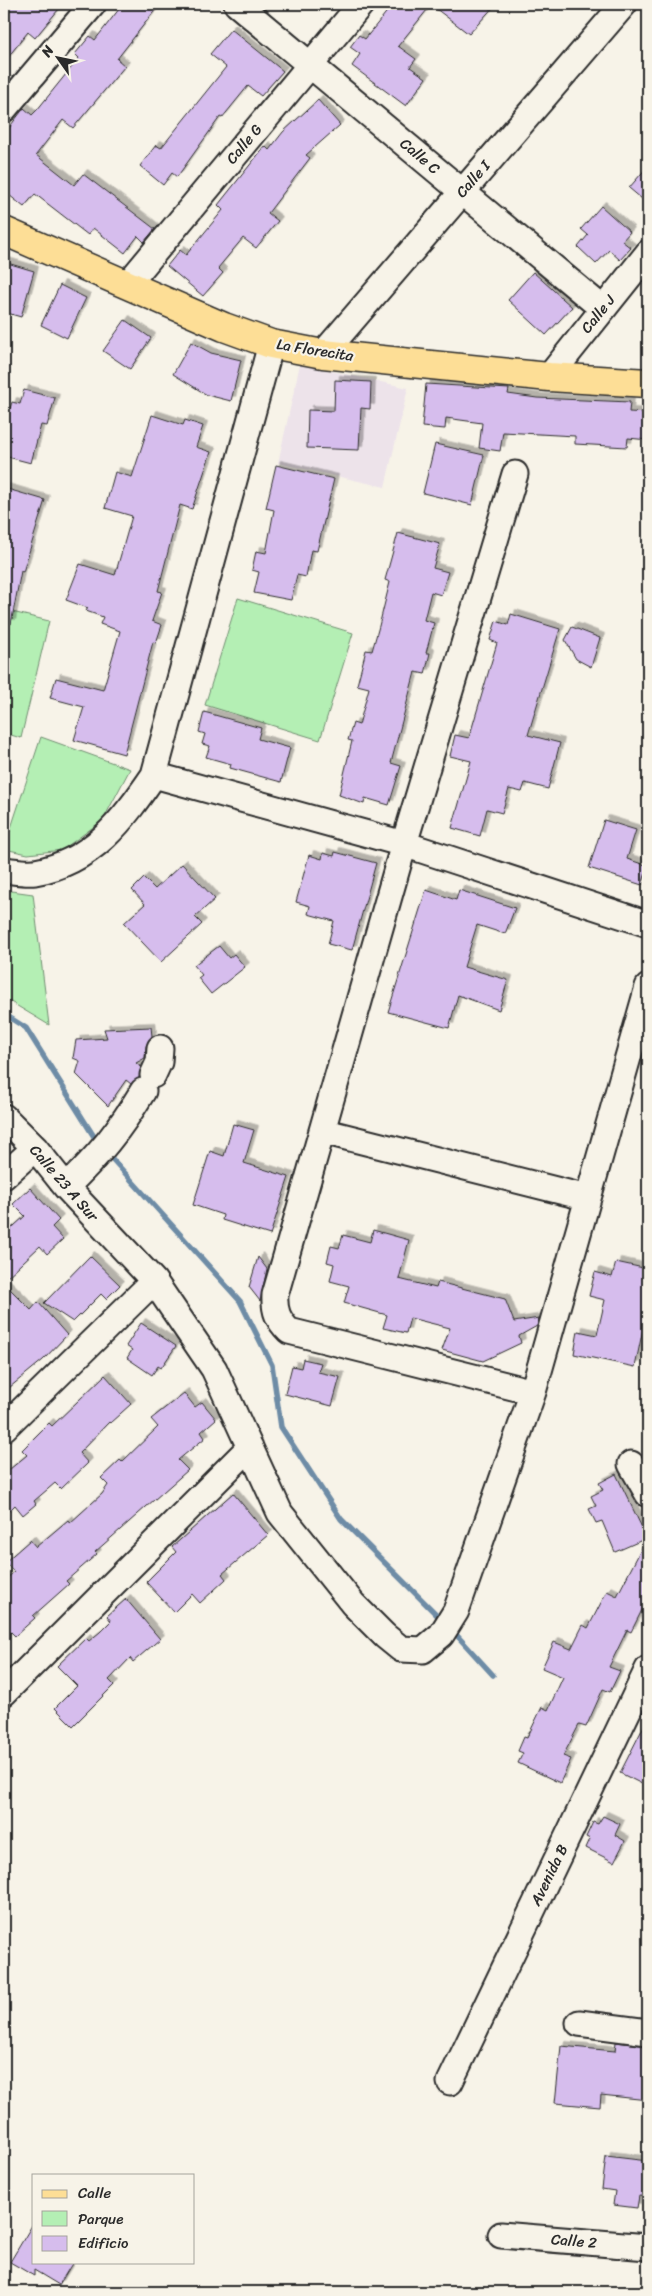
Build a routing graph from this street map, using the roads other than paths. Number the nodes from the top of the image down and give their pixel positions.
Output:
1 (93, 4) edge
2 (237, 4) edge
3 (361, 4) edge
4 (624, 4) edge
5 (310, 64) junction
6 (4, 110) edge
7 (462, 192) junction
8 (4, 231) edge
9 (648, 253) edge
10 (127, 285) junction
11 (602, 309) junction
12 (271, 344) junction
13 (323, 354) junction
14 (550, 377) junction
15 (648, 383) edge
16 (515, 474) dead end
17 (154, 775) junction
18 (404, 844) junction
19 (4, 870) edge
20 (648, 924) edge
21 (648, 987) edge
22 (160, 1048) dead end
23 (4, 1117) edge
24 (322, 1131) junction
25 (34, 1148) junction
26 (4, 1176) edge
27 (66, 1187) junction
28 (588, 1198) junction
29 (154, 1281) junction
30 (533, 1392) junction
31 (4, 1428) edge
32 (250, 1447) junction
33 (631, 1464) dead end
34 (648, 1494) edge
35 (648, 1669) edge
36 (4, 1693) edge
37 (579, 2023) dead end
38 (648, 2032) edge
39 (450, 2082) dead end
40 (500, 2235) dead end
41 (648, 2247) edge

1 - 6 street
2 - 5 street, Calle C
3 - 5 street, Calle G
4 - 7 street, Calle I
5 - 7 street, Calle C
5 - 10 street, Calle G
7 - 11 street, Calle C
7 - 13 street, Calle I
8 - 10 main road, La Florecita
9 - 11 street, Calle J
10 - 12 main road, La Florecita
11 - 14 street, Calle J
12 - 13 main road, La Florecita
12 - 17 street
13 - 14 main road, La Florecita
14 - 15 main road, La Florecita
16 - 18 street
17 - 18 street
17 - 19 street
18 - 20 street
18 - 24 street
21 - 28 street, Calle 23 A Sur
22 - 27 street
23 - 25 street, Calle 23 A Sur
24 - 28 street
24 - 30 street
25 - 26 street
25 - 27 street, Calle 23 A Sur
27 - 29 street, Calle 23 A Sur
28 - 30 street, Calle 23 A Sur
29 - 31 street
29 - 32 street, Calle 23 A Sur
30 - 32 street, Calle 23 A Sur
32 - 36 street
33 - 34 street
35 - 39 street, Avenida B
37 - 38 street
40 - 41 street, Calle 2

